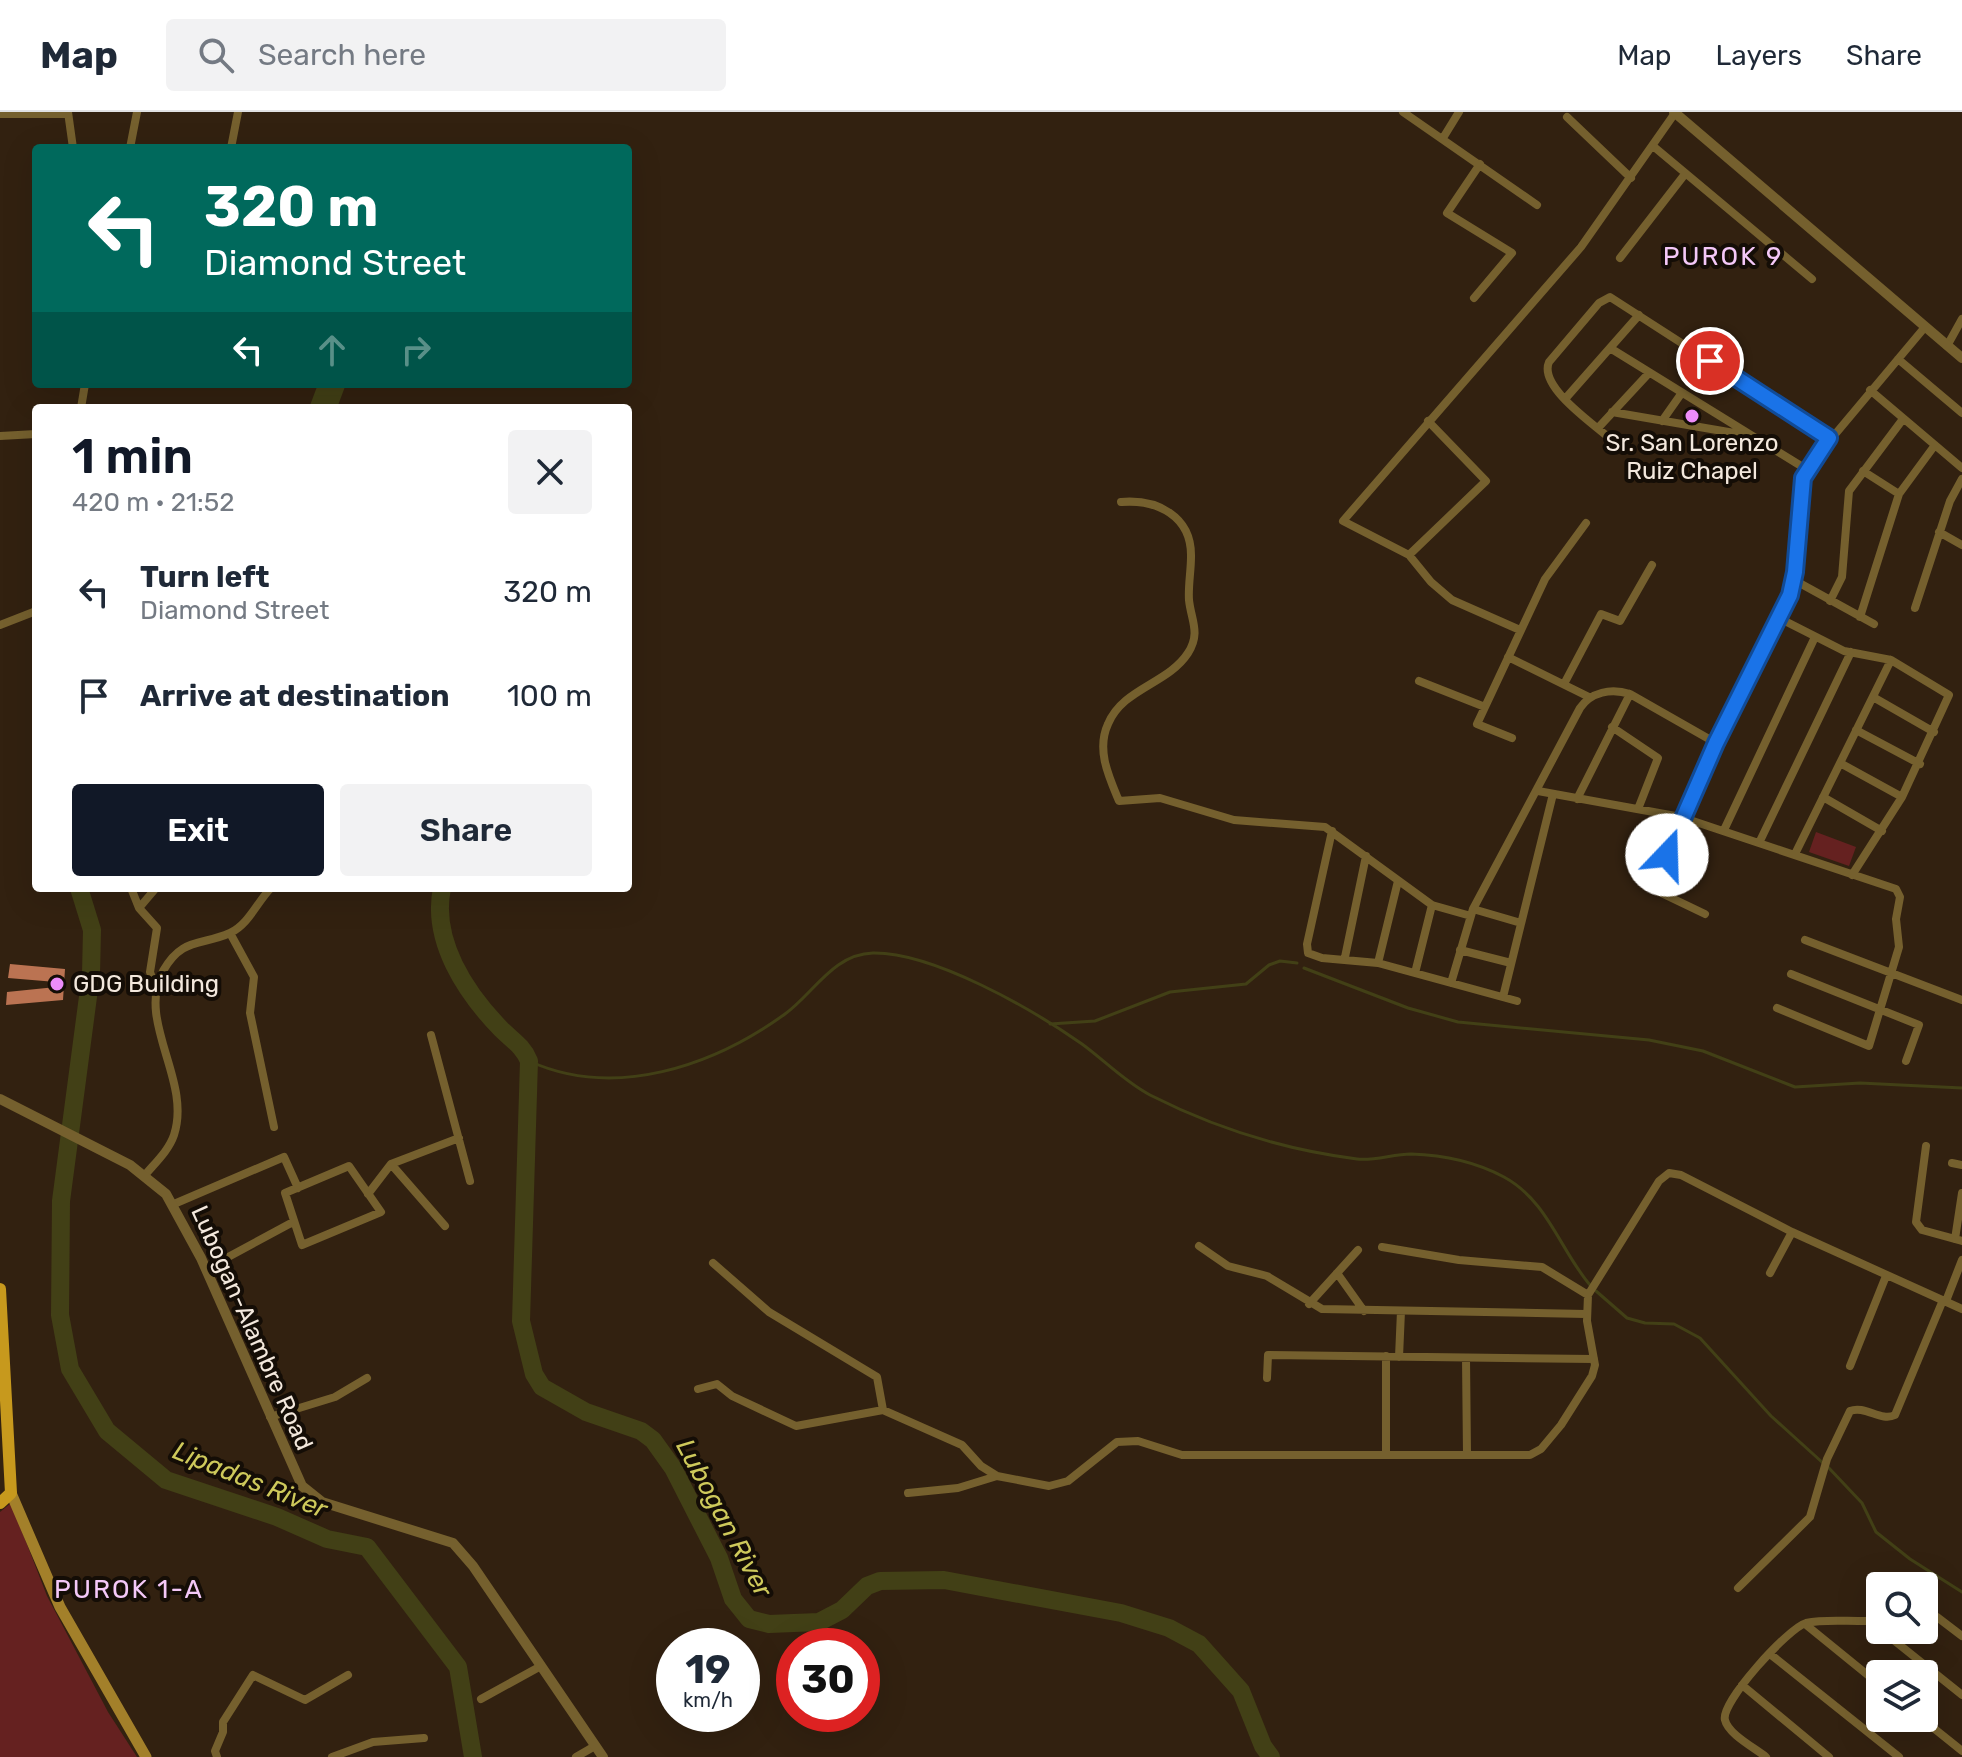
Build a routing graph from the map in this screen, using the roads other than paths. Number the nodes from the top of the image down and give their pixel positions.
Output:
1 (137, 112) edge
2 (238, 112) edge
3 (1403, 112) edge
4 (1459, 112) edge
5 (1674, 112) edge
6 (68, 113) edge
7 (0, 114) edge
8 (1567, 117) dead end
9 (1443, 138) junction
10 (72, 144) edge
11 (131, 144) edge
12 (232, 144) edge
13 (1653, 146) junction
14 (1480, 164) junction
15 (1685, 174) junction
16 (1631, 178) junction
17 (1537, 205) dead end
18 (1620, 258) dead end
19 (1812, 279) dead end
20 (1474, 298) dead end
21 (1639, 315) junction
22 (1962, 319) edge
23 (1925, 327) junction
24 (1947, 346) junction
25 (1610, 348) junction
26 (1962, 358) edge
27 (1898, 359) junction
28 (1649, 373) junction
29 (1870, 390) junction
30 (1681, 394) junction
31 (1565, 399) junction
32 (1612, 412) junction
33 (1962, 413) edge
34 (1903, 419) junction
35 (1428, 421) junction
36 (1662, 421) junction
37 (1598, 428) junction
38 (32, 434) edge
39 (0, 436) edge
40 (1751, 436) junction
41 (1829, 438) junction
42 (1613, 441) dead end
43 (1935, 445) junction
44 (1962, 468) edge
45 (1806, 469) junction
46 (1863, 471) junction
47 (1962, 479) edge
48 (1899, 494) junction
49 (1121, 502) dead end
50 (1586, 523) dead end
51 (1939, 532) junction
52 (1962, 545) edge
53 (1409, 555) junction
54 (1652, 565) dead end
55 (1794, 580) junction
56 (1830, 601) junction
57 (1915, 608) dead end
58 (32, 613) edge
59 (1860, 617) junction
60 (1779, 618) junction
61 (1874, 624) dead end
62 (0, 625) edge
63 (1520, 630) junction
64 (1815, 637) junction
65 (1851, 652) junction
66 (1508, 657) junction
67 (1891, 660) junction
68 (1419, 681) dead end
69 (1564, 684) junction
70 (1630, 694) junction
71 (1589, 697) junction
72 (1873, 697) junction
73 (1485, 707) junction
74 (1612, 727) junction
75 (1856, 730) junction
76 (1934, 732) junction
77 (1512, 738) dead end
78 (1716, 743) junction
79 (1840, 763) junction
80 (1920, 764) junction
81 (1538, 791) junction
82 (1553, 794) junction
83 (1823, 797) junction
84 (1902, 797) junction
85 (1577, 799) junction
86 (1638, 809) junction
87 (1681, 817) junction
88 (1724, 830) junction
89 (1332, 831) junction
90 (1882, 831) junction
91 (1759, 843) junction
92 (1795, 854) junction
93 (1366, 856) junction
94 (1852, 875) junction
95 (1398, 881) junction
96 (133, 892) edge
97 (153, 892) edge
98 (268, 892) edge
99 (1432, 905) junction
100 (139, 908) junction
101 (1472, 913) junction
102 (1705, 914) dead end
103 (1521, 923) junction
104 (230, 933) junction
105 (1805, 940) dead end
106 (1460, 950) junction
107 (1345, 957) junction
108 (1378, 963) junction
109 (1511, 963) junction
110 (1415, 973) junction
111 (1891, 973) junction
112 (1791, 974) dead end
113 (1451, 983) junction
114 (156, 989) junction
115 (1503, 997) junction
116 (1962, 1000) edge
117 (1517, 1001) dead end
118 (1777, 1008) dead end
119 (1880, 1009) junction
120 (431, 1035) dead end
121 (1906, 1061) dead end
122 (0, 1099) edge
123 (274, 1127) dead end
124 (459, 1138) junction
125 (1926, 1146) dead end
126 (1952, 1163) dead end
127 (391, 1164) junction
128 (1962, 1165) edge
129 (145, 1175) junction
130 (470, 1181) dead end
131 (298, 1188) junction
132 (1962, 1193) edge
133 (368, 1194) junction
134 (174, 1204) junction
135 (293, 1222) junction
136 (445, 1226) dead end
137 (1792, 1232) junction
138 (1959, 1240) edge
139 (1199, 1246) dead end
140 (1382, 1247) dead end
141 (1358, 1250) dead end
142 (1962, 1260) edge
143 (713, 1263) dead end
144 (206, 1269) junction
145 (1337, 1273) junction
146 (1770, 1273) dead end
147 (1886, 1276) junction
148 (0, 1289) edge
149 (1588, 1295) junction
150 (1944, 1301) junction
151 (1309, 1304) junction
152 (1962, 1309) edge
153 (1364, 1311) junction
154 (1401, 1311) junction
155 (1586, 1314) junction
156 (1386, 1356) junction
157 (1399, 1357) junction
158 (1466, 1358) junction
159 (1594, 1359) junction
160 (1850, 1366) dead end
161 (367, 1378) dead end
162 (1267, 1378) dead end
163 (698, 1389) dead end
164 (883, 1410) junction
165 (270, 1417) junction
166 (1386, 1454) junction
167 (1467, 1455) junction
168 (997, 1476) junction
169 (11, 1493) junction
170 (908, 1493) dead end
171 (0, 1503) edge
172 (1738, 1588) dead end
173 (1938, 1618) edge
174 (1866, 1621) edge
175 (1804, 1623) junction
176 (1962, 1636) edge
177 (1898, 1644) edge
178 (1770, 1654) junction
179 (541, 1666) junction
180 (1866, 1674) edge
181 (348, 1675) dead end
182 (1742, 1685) junction
183 (1962, 1695) edge
184 (481, 1699) dead end
185 (1938, 1732) edge
186 (424, 1738) dead end
187 (595, 1746) junction
188 (1962, 1751) edge
189 (356, 1753) edge
190 (146, 1757) edge
191 (217, 1757) edge
192 (332, 1757) edge
193 (576, 1757) edge
194 (603, 1757) edge
195 (1766, 1757) edge
196 (1829, 1757) edge
197 (1899, 1757) edge

1 - 11 street
2 - 12 street
3 - 9 street
4 - 9 street
5 - 13 street
5 - 23 street
6 - 7 street
6 - 10 street
8 - 16 street
9 - 14 street
13 - 15 street
13 - 16 street
14 - 17 street
14 - 20 street
15 - 18 street
15 - 19 street
16 - 35 street
21 - 25 street
21 - 31 street
21 - 41 street
22 - 24 street
23 - 24 street
23 - 27 street
24 - 26 street
25 - 28 street
25 - 31 street
27 - 29 street
27 - 33 street
28 - 30 street
28 - 32 street
29 - 34 street
29 - 41 street
30 - 36 street
30 - 40 street
31 - 37 street
32 - 36 street
32 - 37 street
34 - 43 street
34 - 46 street
35 - 53 street
35 - 53 street
36 - 40 street
37 - 42 street
38 - 39 street
40 - 45 street
41 - 45 street
43 - 44 street
43 - 48 street
45 - 55 street
46 - 48 street
46 - 56 street
47 - 51 street
48 - 59 street
49 - 89 street
50 - 63 street
51 - 52 street
51 - 57 street
53 - 63 street
54 - 69 street
55 - 56 street
55 - 60 street
56 - 59 street
58 - 62 street
59 - 61 street
60 - 64 street
60 - 78 street
63 - 66 street
64 - 65 street
64 - 88 street
65 - 67 street
65 - 91 street
66 - 69 street
66 - 73 street
67 - 72 street
67 - 76 street
68 - 73 street
69 - 71 street
70 - 71 street
70 - 74 street
70 - 78 street
71 - 81 street
72 - 75 street
72 - 76 street
73 - 77 street
74 - 85 street
74 - 86 street
75 - 79 street
75 - 80 street
76 - 80 street
78 - 87 street
79 - 83 street
79 - 84 street
80 - 84 street
81 - 82 street
81 - 101 street
82 - 85 street
82 - 103 street
83 - 90 street
83 - 92 street
84 - 90 street
85 - 86 street
86 - 87 street
87 - 88 street
87 - 102 street
88 - 91 street
89 - 93 street
89 - 107 street
90 - 94 street
91 - 92 street
92 - 94 street
93 - 95 street
93 - 107 street
94 - 111 street
95 - 99 street
95 - 108 street
96 - 100 street
97 - 100 street
98 - 104 street
99 - 101 street
99 - 110 street
100 - 114 street
101 - 103 street
101 - 106 street
103 - 109 street
104 - 114 street
104 - 123 street
105 - 111 street
106 - 109 street
106 - 113 street
107 - 108 street
108 - 110 street
109 - 115 street
110 - 113 street
111 - 116 street
111 - 119 street
112 - 119 street
113 - 115 street
114 - 129 street
115 - 117 street
118 - 119 street
119 - 121 street
120 - 124 street
122 - 129 street, Lubogan-Alambre Road
124 - 127 street
124 - 130 street
125 - 138 street
126 - 128 street
127 - 133 street
127 - 136 street
129 - 134 street, Lubogan-Alambre Road
131 - 133 street
131 - 134 street
131 - 135 street
132 - 138 street
133 - 135 street
134 - 144 street, Lubogan-Alambre Road
135 - 144 street
137 - 146 street
137 - 147 street
137 - 149 street
139 - 151 street
140 - 149 street
141 - 145 street
142 - 150 street
143 - 164 street
144 - 165 street, Lubogan-Alambre Road
145 - 151 street
145 - 153 street
147 - 150 street
147 - 160 street
148 - 169 main road
149 - 155 street
150 - 152 street
150 - 172 street
151 - 153 street
153 - 154 street
154 - 155 street
154 - 157 street
155 - 159 street
156 - 157 street
156 - 162 street
156 - 166 street
157 - 158 street
158 - 159 street
158 - 167 street
159 - 167 street
161 - 165 street
163 - 164 street
164 - 168 street
165 - 179 street, Lubogan-Alambre Road
166 - 167 street
166 - 168 street
168 - 170 street
169 - 171 main road
169 - 190 main road
173 - 176 street
174 - 175 street
175 - 178 street
175 - 180 street
177 - 183 street
178 - 182 street
178 - 197 street
179 - 184 street
179 - 187 street, Lubogan-Alambre Road
181 - 191 street
182 - 195 street
182 - 196 street
185 - 188 street
186 - 189 street
187 - 193 street
187 - 194 street, Lubogan-Alambre Road
189 - 192 street

